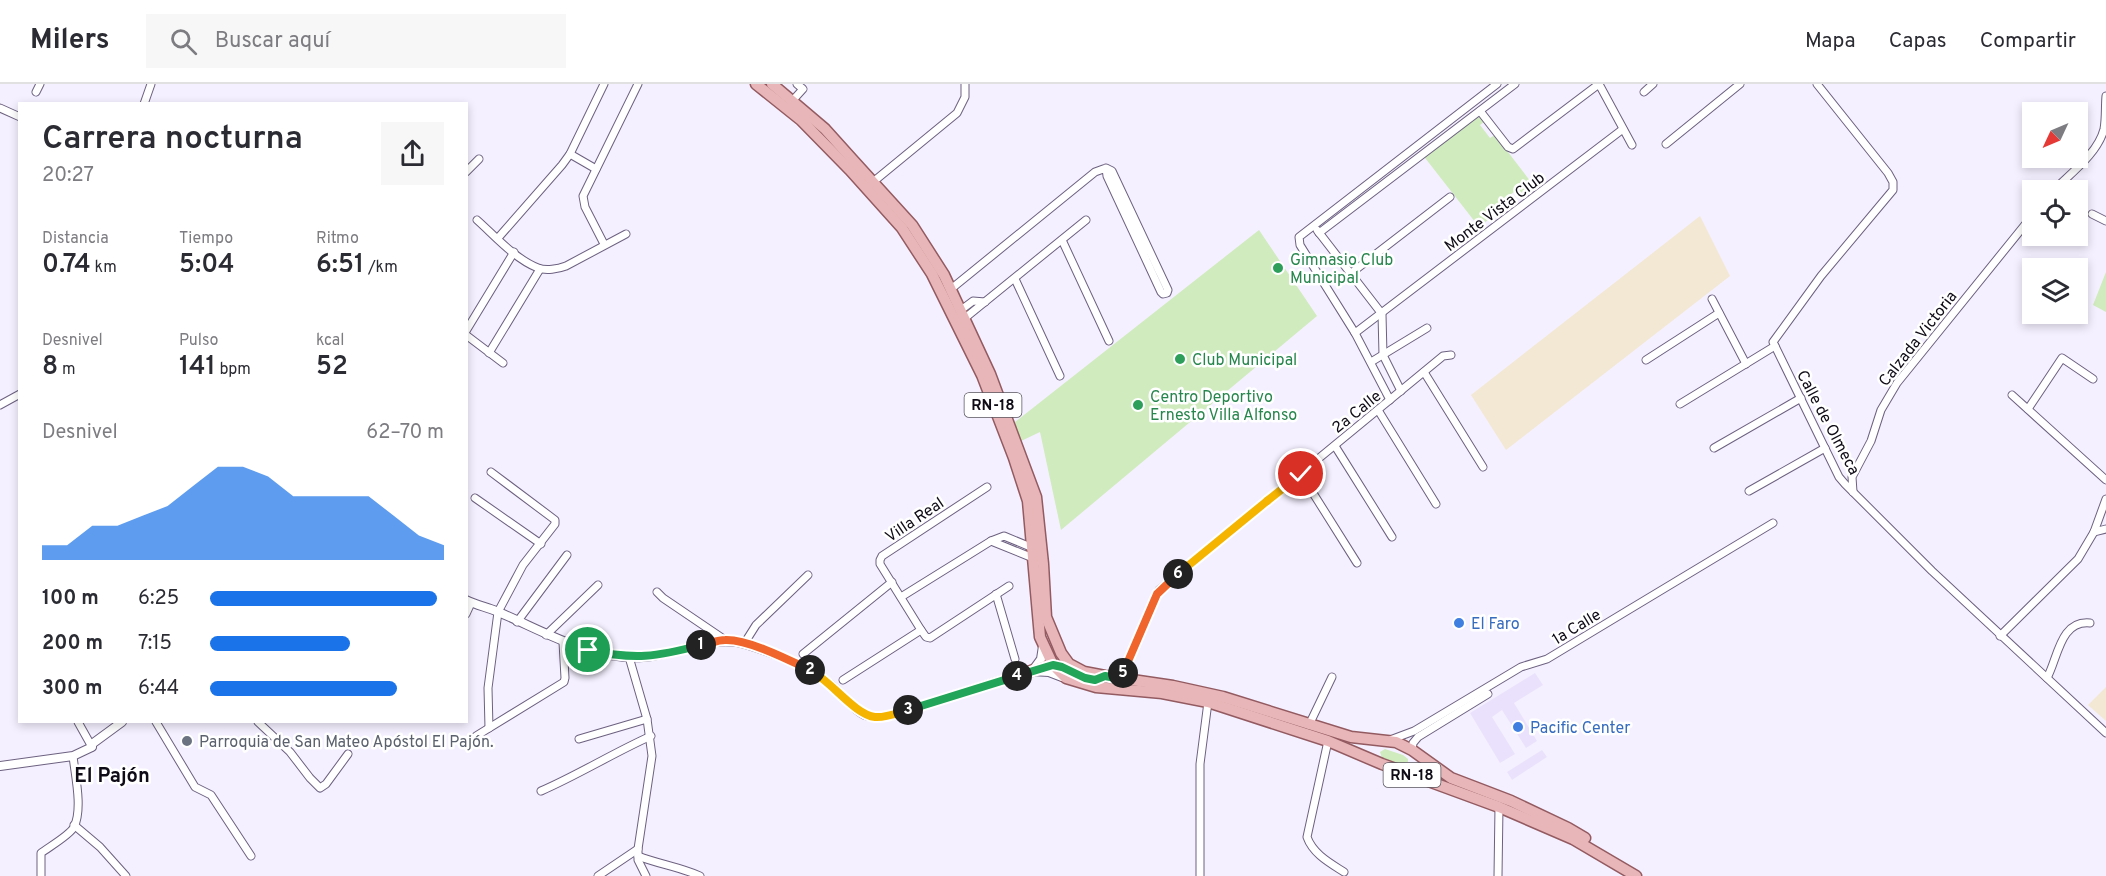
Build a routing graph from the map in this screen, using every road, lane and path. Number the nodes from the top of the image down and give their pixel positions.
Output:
1 (40, 84) edge
2 (150, 84) edge
3 (604, 84) edge
4 (638, 84) edge
5 (756, 84) edge
6 (772, 84) edge
7 (797, 84) edge
8 (965, 84) edge
9 (1497, 84) edge
10 (1515, 84) edge
11 (1599, 84) edge
12 (1653, 84) edge
13 (1740, 84) edge
14 (1817, 84) edge
15 (1644, 92) dead end
16 (36, 93) dead end
17 (2106, 96) edge
18 (793, 100) junction
19 (145, 102) edge
20 (0, 108) edge
21 (1480, 111) junction
22 (18, 116) edge
23 (1623, 129) junction
24 (1666, 144) dead end
25 (1632, 145) dead end
26 (1417, 146) junction
27 (570, 154) junction
28 (1423, 154) junction
29 (479, 159) dead end
30 (596, 169) junction
31 (468, 170) edge
32 (2063, 180) edge
33 (873, 182) junction
34 (1450, 197) dead end
35 (2092, 214) dead end
36 (477, 220) dead end
37 (1086, 220) dead end
38 (2106, 221) edge
39 (1314, 225) junction
40 (2022, 228) edge
41 (1319, 233) junction
42 (626, 234) dead end
43 (498, 238) junction
44 (1062, 240) junction
45 (604, 244) junction
46 (1146, 251) junction
47 (514, 252) junction
48 (540, 269) junction
49 (1350, 274) junction
50 (1015, 279) junction
51 (951, 288) junction
52 (1712, 299) dead end
53 (985, 302) junction
54 (964, 311) junction
55 (1719, 313) junction
56 (1382, 314) junction
57 (1426, 328) dead end
58 (468, 330) edge
59 (1355, 333) junction
60 (468, 335) edge
61 (1108, 341) dead end
62 (1775, 346) junction
63 (489, 353) junction
64 (1383, 355) junction
65 (1451, 355) dead end
66 (1646, 360) dead end
67 (1371, 362) junction
68 (503, 363) dead end
69 (1746, 364) junction
70 (1424, 372) junction
71 (1060, 376) dead end
72 (2093, 379) dead end
73 (1401, 391) junction
74 (18, 395) edge
75 (2012, 395) dead end
76 (1390, 400) junction
77 (1797, 400) junction
78 (1680, 404) dead end
79 (0, 405) edge
80 (2028, 409) junction
81 (1378, 410) junction
82 (1335, 446) junction
83 (1714, 448) dead end
84 (1825, 448) junction
85 (1483, 467) dead end
86 (491, 472) dead end
87 (1301, 474) junction
88 (2106, 480) edge
89 (987, 487) dead end
90 (1749, 491) dead end
91 (1852, 492) junction
92 (475, 498) dead end
93 (2106, 500) edge
94 (1436, 504) dead end
95 (1773, 523) dead end
96 (2106, 529) edge
97 (2094, 532) junction
98 (1392, 537) dead end
99 (541, 544) junction
100 (1034, 553) junction
101 (567, 555) dead end
102 (1357, 563) dead end
103 (808, 574) dead end
104 (892, 582) junction
105 (598, 585) dead end
106 (1009, 586) dead end
107 (657, 591) dead end
108 (996, 594) junction
109 (901, 597) junction
110 (469, 601) edge
111 (498, 612) junction
112 (517, 622) junction
113 (2090, 623) dead end
114 (921, 630) junction
115 (546, 635) junction
116 (2000, 636) junction
117 (725, 640) junction
118 (563, 642) junction
119 (744, 644) junction
120 (1043, 645) junction
121 (803, 654) dead end
122 (629, 657) junction
123 (1015, 659) dead end
124 (1053, 665) junction
125 (1032, 671) junction
126 (1105, 676) junction
127 (1332, 677) dead end
128 (1066, 678) junction
129 (2047, 678) junction
130 (843, 680) dead end
131 (1126, 683) junction
132 (1488, 694) dead end
133 (1208, 702) junction
134 (647, 719) junction
135 (79, 723) edge
136 (121, 723) edge
137 (157, 723) edge
138 (259, 723) edge
139 (1309, 725) junction
140 (489, 728) junction
141 (2106, 733) edge
142 (476, 736) dead end
143 (651, 736) junction
144 (579, 739) dead end
145 (1388, 740) junction
146 (1328, 741) junction
147 (92, 747) junction
148 (1412, 750) junction
149 (348, 754) dead end
150 (73, 756) junction
151 (1379, 763) junction
152 (0, 766) edge
153 (1404, 772) junction
154 (541, 791) dead end
155 (1499, 807) junction
156 (1560, 824) junction
157 (74, 825) junction
158 (638, 852) junction
159 (251, 856) dead end
160 (1344, 872) dead end
161 (41, 876) edge
162 (126, 876) edge
163 (598, 876) edge
164 (646, 876) edge
165 (700, 876) edge
166 (1200, 876) edge
167 (1498, 876) edge
168 (1636, 876) edge
169 (1647, 876) edge

1 - 16 street
2 - 19 street
3 - 27 street
4 - 30 street
5 - 100 main road, RN-18
6 - 18 main road, RN-18
7 - 18 street
8 - 33 street
9 - 26 street
10 - 21 street
11 - 21 street
11 - 23 street
12 - 15 street
13 - 24 street
14 - 62 street
17 - 32 street
18 - 33 main road, RN-18
20 - 22 street
21 - 28 street
23 - 25 street
23 - 56 street, Monte Vista Club
26 - 28 street
26 - 39 street
27 - 30 street
27 - 43 street
28 - 41 street
29 - 31 street
30 - 45 street
33 - 51 main road, RN-18
34 - 49 street
35 - 38 street
36 - 43 street
37 - 44 street
39 - 41 street
39 - 59 street
40 - 91 street, Calzada Victoria
41 - 49 street
42 - 45 street
43 - 47 street
44 - 50 street
44 - 61 street
45 - 48 street
46 - 46 street
46 - 51 street
47 - 48 street
47 - 58 street
48 - 63 street
49 - 56 street
50 - 53 street
50 - 71 street
51 - 54 main road, RN-18
52 - 55 street
53 - 54 street
53 - 54 street
54 - 126 main road, RN-18
55 - 66 street
55 - 69 street
56 - 59 street, Monte Vista Club
56 - 64 street
57 - 64 street
59 - 67 street
60 - 63 street
62 - 69 street
62 - 77 street, Calle de Olmeca
63 - 68 street
64 - 67 street
64 - 73 street
65 - 70 street, 2a Calle
67 - 76 street
69 - 78 street
70 - 73 street, 2a Calle
70 - 85 street
72 - 80 street
73 - 76 street, 2a Calle
74 - 79 street
75 - 80 street
76 - 81 street, 2a Calle
77 - 83 street
77 - 84 street, Calle de Olmeca
80 - 88 street
81 - 82 street, 2a Calle
81 - 94 street
82 - 87 street, 2a Calle
82 - 98 street
84 - 90 street
84 - 91 street, Calle de Olmeca
86 - 99 street
87 - 102 street
87 - 131 street, 2a Calle
89 - 104 street, Villa Real
91 - 116 street, Calle de Olmeca
92 - 99 street
93 - 97 street
95 - 145 street, 1a Calle
96 - 97 street
97 - 116 street
99 - 111 street
100 - 109 street
100 - 120 main road, RN-18
101 - 112 street
103 - 119 street
104 - 109 street, Villa Real
104 - 121 street
105 - 115 street
106 - 108 street
107 - 117 street
108 - 114 street
108 - 123 street
109 - 114 street, Villa Real
110 - 111 street
111 - 112 street
111 - 140 street
112 - 115 street
113 - 129 street
114 - 130 street
115 - 118 street
116 - 129 street, Calle de Olmeca
117 - 119 street
117 - 122 street
118 - 122 street
118 - 140 street
119 - 125 street
120 - 124 main road, RN-18
120 - 125 street
122 - 134 street
124 - 125 main road
124 - 126 main road
124 - 128 main road, RN-18
125 - 128 street
126 - 131 main road, RN-18
127 - 139 street
128 - 131 main road, RN-18
129 - 141 street, Calle de Olmeca
131 - 133 main road, RN-18
131 - 139 main road, RN-18
132 - 148 street
133 - 146 main road, RN-18
133 - 166 street
134 - 143 street
134 - 144 street
135 - 147 street
136 - 147 street
137 - 159 street
138 - 149 street
139 - 145 main road, RN-18
140 - 142 street
143 - 154 street
143 - 158 street
145 - 148 main road, RN-18
145 - 151 main road
146 - 151 main road, RN-18
146 - 160 street
147 - 150 street
148 - 153 main road
148 - 156 main road, RN-18
150 - 152 street
150 - 157 street
151 - 153 main road, RN-18
153 - 155 main road, RN-18
155 - 156 main road
155 - 167 street
155 - 168 main road, RN-18
156 - 169 main road, RN-18
157 - 161 street
157 - 162 street
158 - 163 street
158 - 164 street
158 - 165 street

